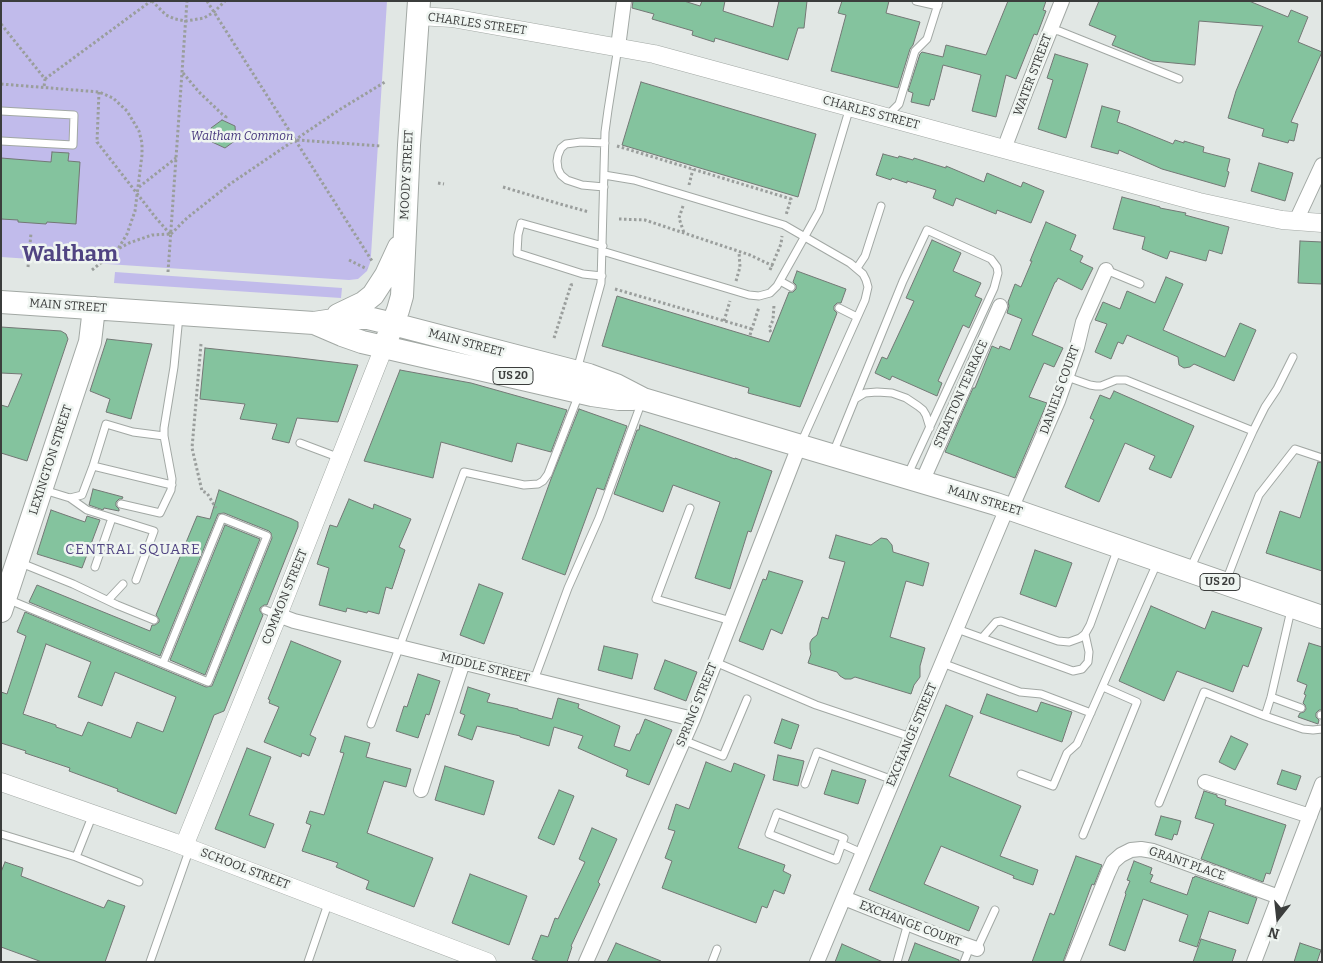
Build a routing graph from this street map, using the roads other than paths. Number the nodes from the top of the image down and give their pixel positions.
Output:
1 (624, 1) edge
2 (916, 1) edge
3 (1062, 1) edge
4 (938, 4) edge
5 (418, 8) edge
6 (1050, 30) junction
7 (618, 47) junction
8 (1179, 79) dead end
9 (850, 107) junction
10 (1, 111) edge
11 (886, 117) junction
12 (1, 141) edge
13 (605, 143) junction
14 (1004, 149) junction
15 (1322, 166) edge
16 (604, 175) junction
17 (604, 187) junction
18 (881, 206) dead end
19 (1296, 221) junction
20 (1322, 224) edge
21 (404, 235) junction
22 (805, 236) junction
23 (602, 248) junction
24 (857, 268) junction
25 (1106, 270) joint
26 (602, 276) junction
27 (780, 281) junction
28 (1140, 284) dead end
29 (791, 287) dead end
30 (1, 302) edge
31 (1000, 306) dead end
32 (94, 308) junction
33 (839, 308) dead end
34 (179, 314) junction
35 (857, 317) junction
36 (314, 322) junction
37 (393, 324) junction
38 (384, 347) junction
39 (1293, 357) dead end
40 (1067, 377) junction
41 (578, 382) junction
42 (643, 399) junction
43 (855, 399) junction
44 (930, 428) junction
45 (1253, 431) junction
46 (164, 436) junction
47 (300, 442) dead end
48 (799, 446) junction
49 (832, 456) junction
50 (340, 458) junction
51 (1322, 458) edge
52 (93, 466) junction
53 (914, 480) junction
54 (172, 485) junction
55 (42, 490) junction
56 (82, 495) junction
57 (91, 497) dead end
58 (70, 498) junction
59 (121, 504) dead end
60 (690, 508) dead end
61 (1009, 509) junction
62 (112, 518) junction
63 (1118, 546) junction
64 (1158, 561) junction
65 (18, 562) junction
66 (95, 567) dead end
67 (1189, 571) junction
68 (136, 580) dead end
69 (123, 584) dead end
70 (1225, 584) junction
71 (108, 600) junction
72 (3, 605) edge
73 (1292, 607) junction
74 (272, 613) junction
75 (1322, 617) edge
76 (154, 620) dead end
77 (730, 622) junction
78 (957, 629) junction
79 (1085, 634) junction
80 (982, 638) junction
81 (399, 647) junction
82 (463, 662) junction
83 (715, 662) junction
84 (163, 663) junction
85 (942, 663) junction
86 (534, 680) junction
87 (1102, 687) junction
88 (1271, 697) junction
89 (747, 698) dead end
90 (1301, 708) dead end
91 (1091, 712) junction
92 (1265, 716) junction
93 (692, 719) junction
94 (371, 724) dead end
95 (1322, 729) edge
96 (911, 737) junction
97 (683, 740) junction
98 (1021, 774) dead end
99 (893, 780) junction
100 (1, 782) edge
101 (1205, 782) dead end
102 (805, 784) dead end
103 (1322, 784) edge
104 (421, 790) dead end
105 (1159, 803) dead end
106 (1315, 809) edge
107 (93, 814) junction
108 (1, 834) edge
109 (1083, 835) dead end
110 (842, 844) junction
111 (187, 847) junction
112 (862, 853) junction
113 (76, 858) junction
114 (139, 882) dead end
115 (1279, 897) junction
116 (844, 898) junction
117 (329, 901) junction
118 (995, 910) dead end
119 (908, 923) junction
120 (974, 948) junction
121 (717, 949) dead end
122 (468, 958) edge
123 (150, 962) edge
124 (308, 962) edge
125 (487, 962) edge
126 (586, 962) edge
127 (712, 962) edge
128 (817, 962) edge
129 (897, 962) edge
130 (964, 962) edge
131 (1072, 962) edge
132 (1254, 962) edge

1 - 7 street
2 - 4 lane
3 - 6 street, WATER STREET
4 - 11 lane
5 - 7 street, CHARLES STREET
5 - 21 main road, MOODY STREET
6 - 8 lane
6 - 14 street, WATER STREET
7 - 9 street, CHARLES STREET
7 - 13 lane
9 - 11 street, CHARLES STREET
9 - 22 lane
10 - 12 lane
11 - 14 street, CHARLES STREET
13 - 16 lane
13 - 17 lane
14 - 19 street, CHARLES STREET
15 - 19 street
16 - 17 lane
16 - 22 lane
17 - 23 lane
18 - 24 lane
19 - 20 street, CHARLES STREET
21 - 36 main road
21 - 37 main road, MOODY STREET
22 - 24 lane
22 - 27 lane
23 - 26 lane
23 - 26 lane
23 - 27 lane
24 - 35 lane
25 - 28 lane
25 - 40 street, DANIELS COURT
26 - 41 lane
27 - 29 lane
30 - 32 main road, MAIN STREET / US 20
31 - 53 street, STRATTON TERRACE
32 - 34 main road, MAIN STREET / US 20
32 - 55 main road, LEXINGTON STREET
33 - 35 lane
34 - 36 main road, MAIN STREET / US 20
34 - 46 lane
35 - 48 lane
36 - 37 main road, MAIN STREET / US 20
36 - 38 main road, MAIN STREET / US 20
37 - 38 main road, MOODY STREET
37 - 41 main road, MAIN STREET / US 20
38 - 41 main road, MAIN STREET / US 20
38 - 50 street, COMMON STREET
39 - 45 lane
40 - 45 lane
40 - 61 street, DANIELS COURT
41 - 42 main road, MAIN STREET / US 20
41 - 81 lane
42 - 48 main road, MAIN STREET / US 20
42 - 86 lane
43 - 44 lane
43 - 44 lane
43 - 49 lane
44 - 53 lane
45 - 67 lane
46 - 52 lane
46 - 54 lane
47 - 50 lane
48 - 49 main road, MAIN STREET / US 20
48 - 77 street, SPRING STREET
49 - 53 main road, MAIN STREET / US 20
50 - 74 street, COMMON STREET
51 - 70 lane
52 - 54 lane
52 - 56 lane
53 - 61 main road, MAIN STREET / US 20
54 - 59 lane
55 - 58 lane
55 - 65 main road, LEXINGTON STREET
56 - 57 lane
56 - 58 lane
58 - 62 lane
60 - 77 lane
61 - 63 main road, MAIN STREET / US 20
61 - 78 street, EXCHANGE STREET
62 - 66 lane
62 - 68 lane
63 - 64 main road, MAIN STREET / US 20
63 - 79 lane
64 - 67 main road, MAIN STREET / US 20
64 - 87 lane
65 - 71 lane
65 - 72 main road, LEXINGTON STREET
67 - 70 main road, MAIN STREET / US 20
69 - 71 lane
70 - 73 main road, MAIN STREET / US 20
71 - 76 lane
72 - 84 lane
73 - 75 main road, MAIN STREET / US 20
73 - 88 lane
74 - 81 street, MIDDLE STREET
74 - 111 street, COMMON STREET
77 - 83 street, SPRING STREET
78 - 80 lane
78 - 85 street, EXCHANGE STREET
79 - 80 lane
79 - 80 lane
81 - 82 street, MIDDLE STREET
81 - 94 lane
82 - 86 street, MIDDLE STREET
82 - 104 street
83 - 93 street, SPRING STREET
83 - 96 lane
84 - 84 lane
85 - 91 lane
85 - 96 street, EXCHANGE STREET
86 - 93 street, MIDDLE STREET
87 - 91 lane
87 - 109 lane
88 - 90 lane
88 - 92 lane
89 - 97 lane
91 - 98 lane
92 - 95 lane
92 - 105 lane
93 - 97 street, SPRING STREET
96 - 99 street, EXCHANGE STREET
97 - 126 street, SPRING STREET
99 - 102 lane
99 - 112 street, EXCHANGE STREET
100 - 107 street, SCHOOL STREET
101 - 106 street
103 - 106 street
106 - 115 street
107 - 111 street, SCHOOL STREET
107 - 113 lane
108 - 113 lane
110 - 110 lane
110 - 112 lane
111 - 117 street, SCHOOL STREET
111 - 123 lane
112 - 116 street, EXCHANGE STREET
113 - 114 lane
115 - 131 street, GRANT PLACE
115 - 132 street
116 - 119 street, EXCHANGE COURT
116 - 128 street, EXCHANGE STREET
117 - 122 street, SCHOOL STREET
117 - 124 lane
118 - 120 lane
119 - 120 street, EXCHANGE COURT
119 - 129 lane
120 - 130 lane
121 - 127 lane
122 - 125 street, SCHOOL STREET

